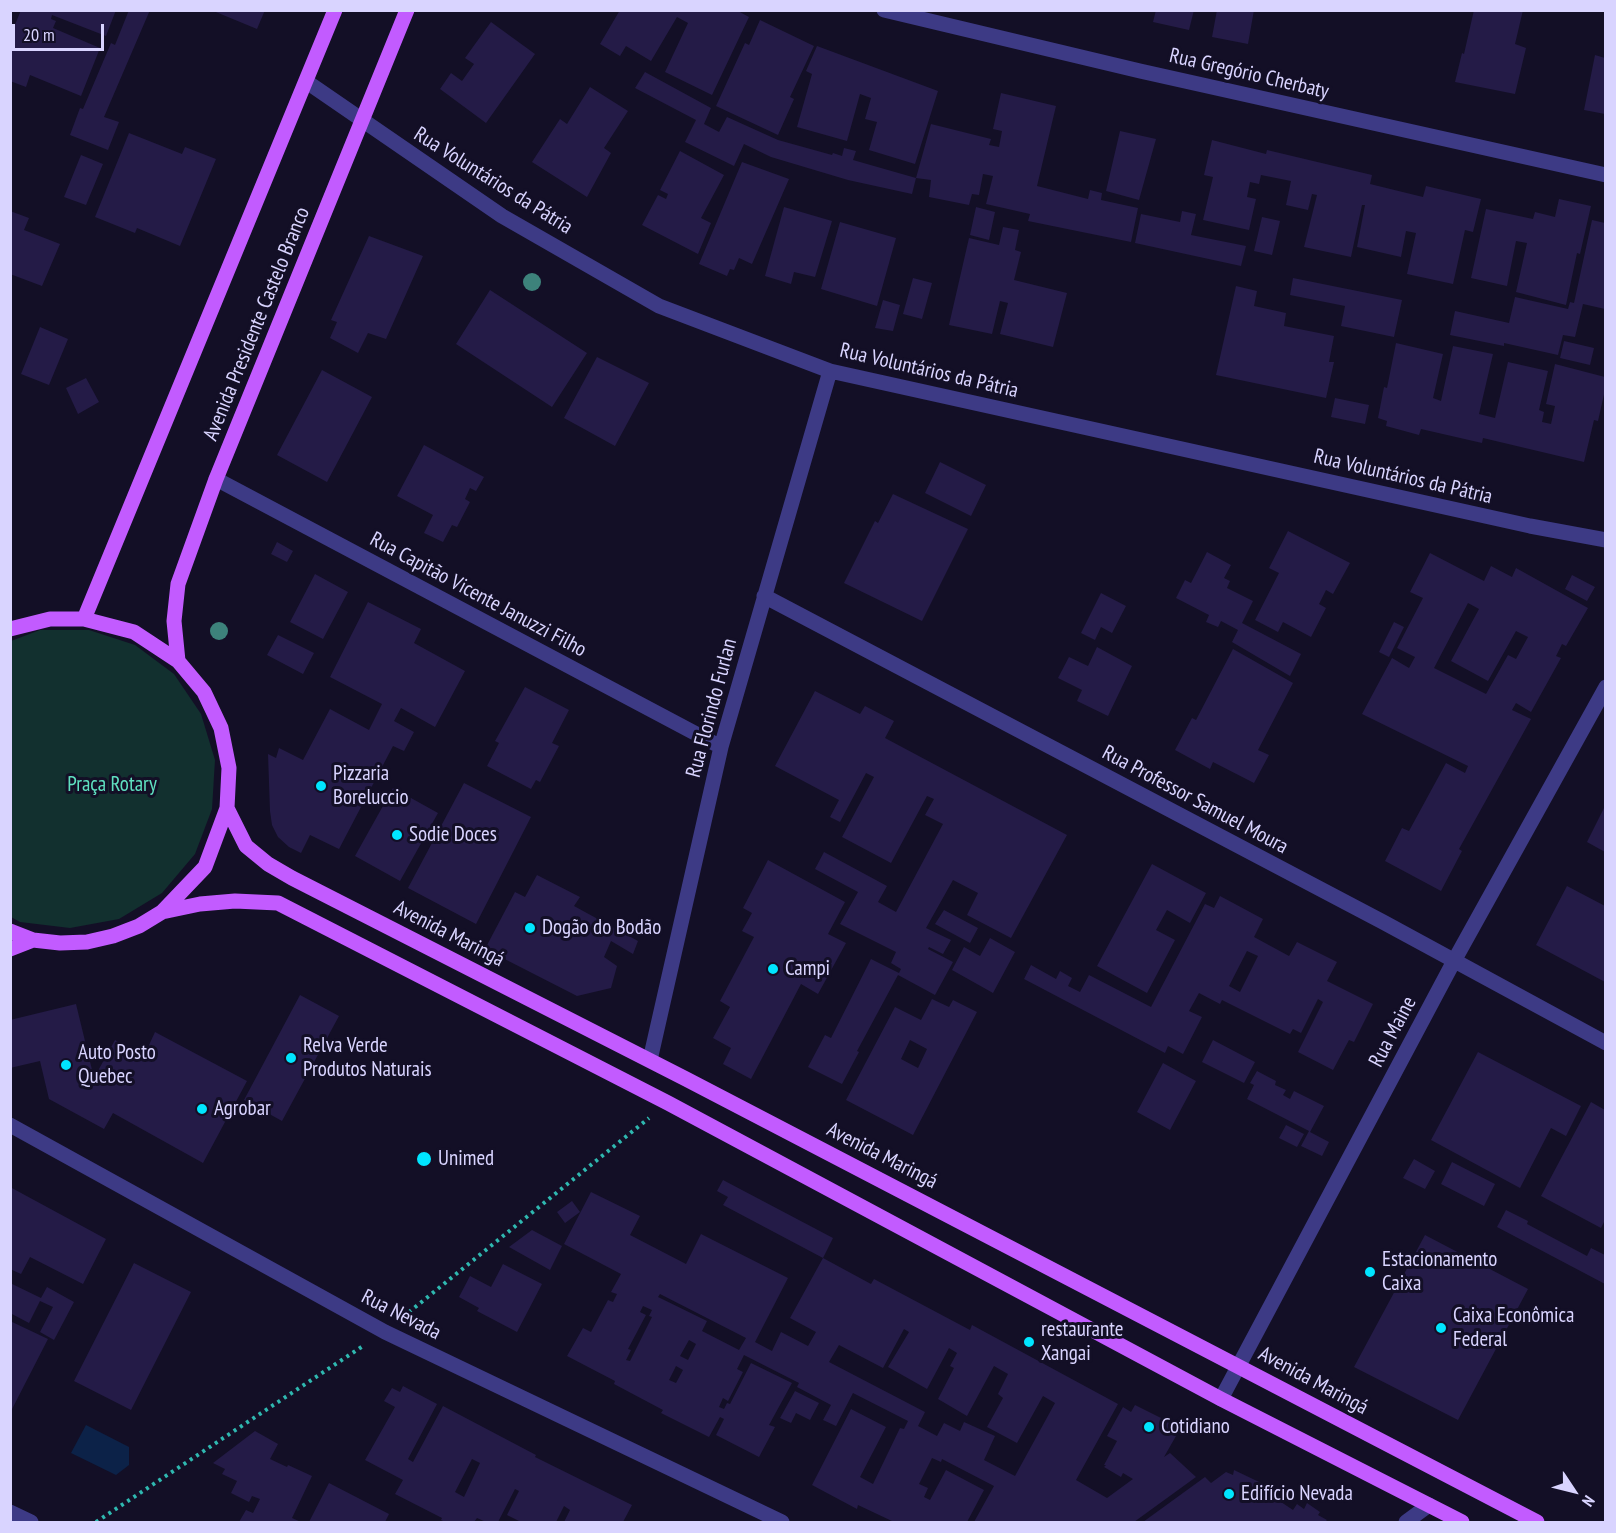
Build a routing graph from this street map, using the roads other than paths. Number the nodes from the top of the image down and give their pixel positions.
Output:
1 (335, 10) edge
2 (408, 10) edge
3 (884, 10) edge
4 (306, 82) junction
5 (363, 122) junction
6 (1605, 175) edge
7 (830, 371) junction
8 (216, 479) junction
9 (1605, 540) edge
10 (764, 596) junction
11 (84, 618) junction
12 (10, 629) edge
13 (178, 661) junction
14 (1605, 687) edge
15 (720, 747) junction
16 (227, 808) junction
17 (162, 912) junction
18 (10, 931) edge
19 (33, 939) junction
20 (10, 949) edge
21 (1454, 961) junction
22 (1605, 1043) edge
23 (650, 1060) junction
24 (10, 1125) edge
25 (1239, 1366) junction
26 (1221, 1400) junction
27 (1429, 1505) junction
28 (10, 1512) edge
29 (31, 1522) edge
30 (782, 1522) edge
31 (1406, 1522) edge
32 (1462, 1522) edge
33 (1537, 1522) edge

1 - 4 main road
2 - 5 main road, Avenida Presidente Castelo Branco
3 - 6 street, Rua Gregório Cherbaty
4 - 5 street, Rua Voluntários da Pátria
4 - 11 main road
5 - 7 street, Rua Voluntários da Pátria
5 - 8 main road, Avenida Presidente Castelo Branco
7 - 9 street, Rua Voluntários da Pátria
7 - 10 street, Rua Florindo Furlan
8 - 13 main road, Avenida Presidente Castelo Branco
8 - 15 street, Rua Capitão Vicente Januzzi Filho
10 - 15 street, Rua Florindo Furlan
10 - 21 street, Rua Professor Samuel Moura
11 - 12 main road
11 - 13 main road
13 - 16 main road
14 - 21 street, Rua Maine
15 - 23 street, Rua Florindo Furlan
16 - 17 main road
16 - 23 main road, Avenida Maringá
17 - 19 main road
17 - 26 main road
18 - 19 main road
19 - 20 main road
21 - 22 street, Rua Professor Samuel Moura
21 - 25 street, Rua Maine
23 - 25 main road, Avenida Maringá
24 - 30 street, Rua Nevada
25 - 26 street, Rua Maine
25 - 33 main road, Avenida Maringá
26 - 27 main road
27 - 31 street
27 - 32 main road
28 - 29 street

